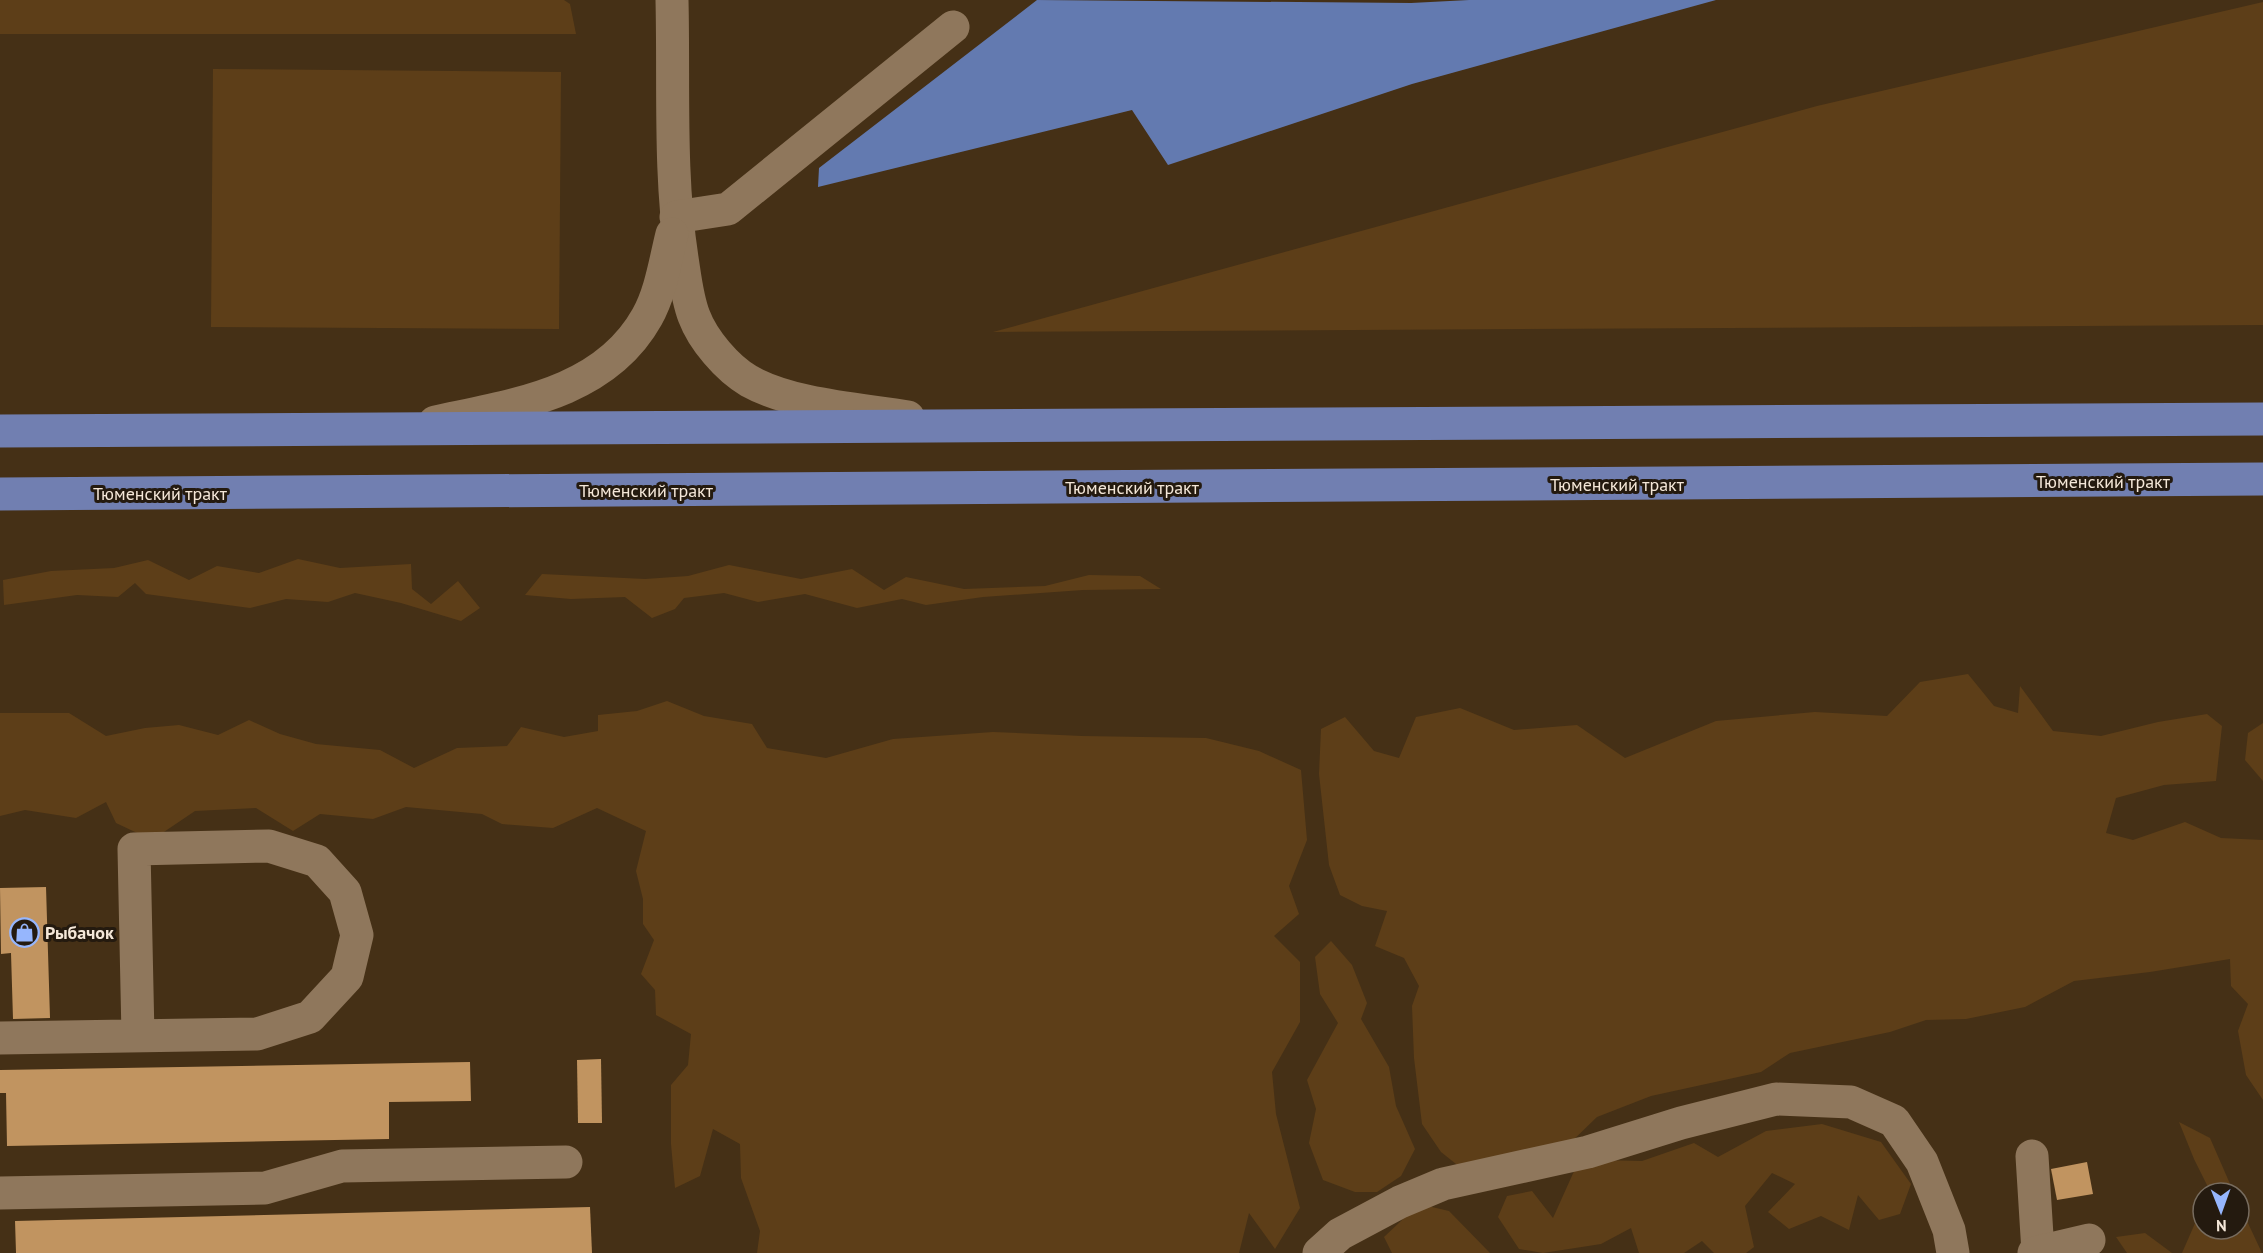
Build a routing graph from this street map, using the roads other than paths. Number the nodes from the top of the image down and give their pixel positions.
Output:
1 (672, 0) edge
2 (953, 27) dead end
3 (676, 217) junction
4 (2263, 419) edge
5 (957, 425) junction
6 (408, 429) junction
7 (0, 431) edge
8 (2263, 479) edge
9 (0, 494) edge
10 (138, 1036) junction
11 (0, 1038) edge
12 (2032, 1156) dead end
13 (566, 1162) dead end
14 (0, 1193) edge
15 (2089, 1240) dead end
16 (2036, 1252) edge
17 (1319, 1253) edge
18 (1953, 1253) edge

1 - 3 street
2 - 3 street
3 - 5 street
3 - 6 street
4 - 5 main road
5 - 6 main road
6 - 7 main road
8 - 9 main road, Тюменский тракт
10 - 10 street
10 - 11 street
12 - 16 street
13 - 14 street
15 - 16 street
17 - 18 street

